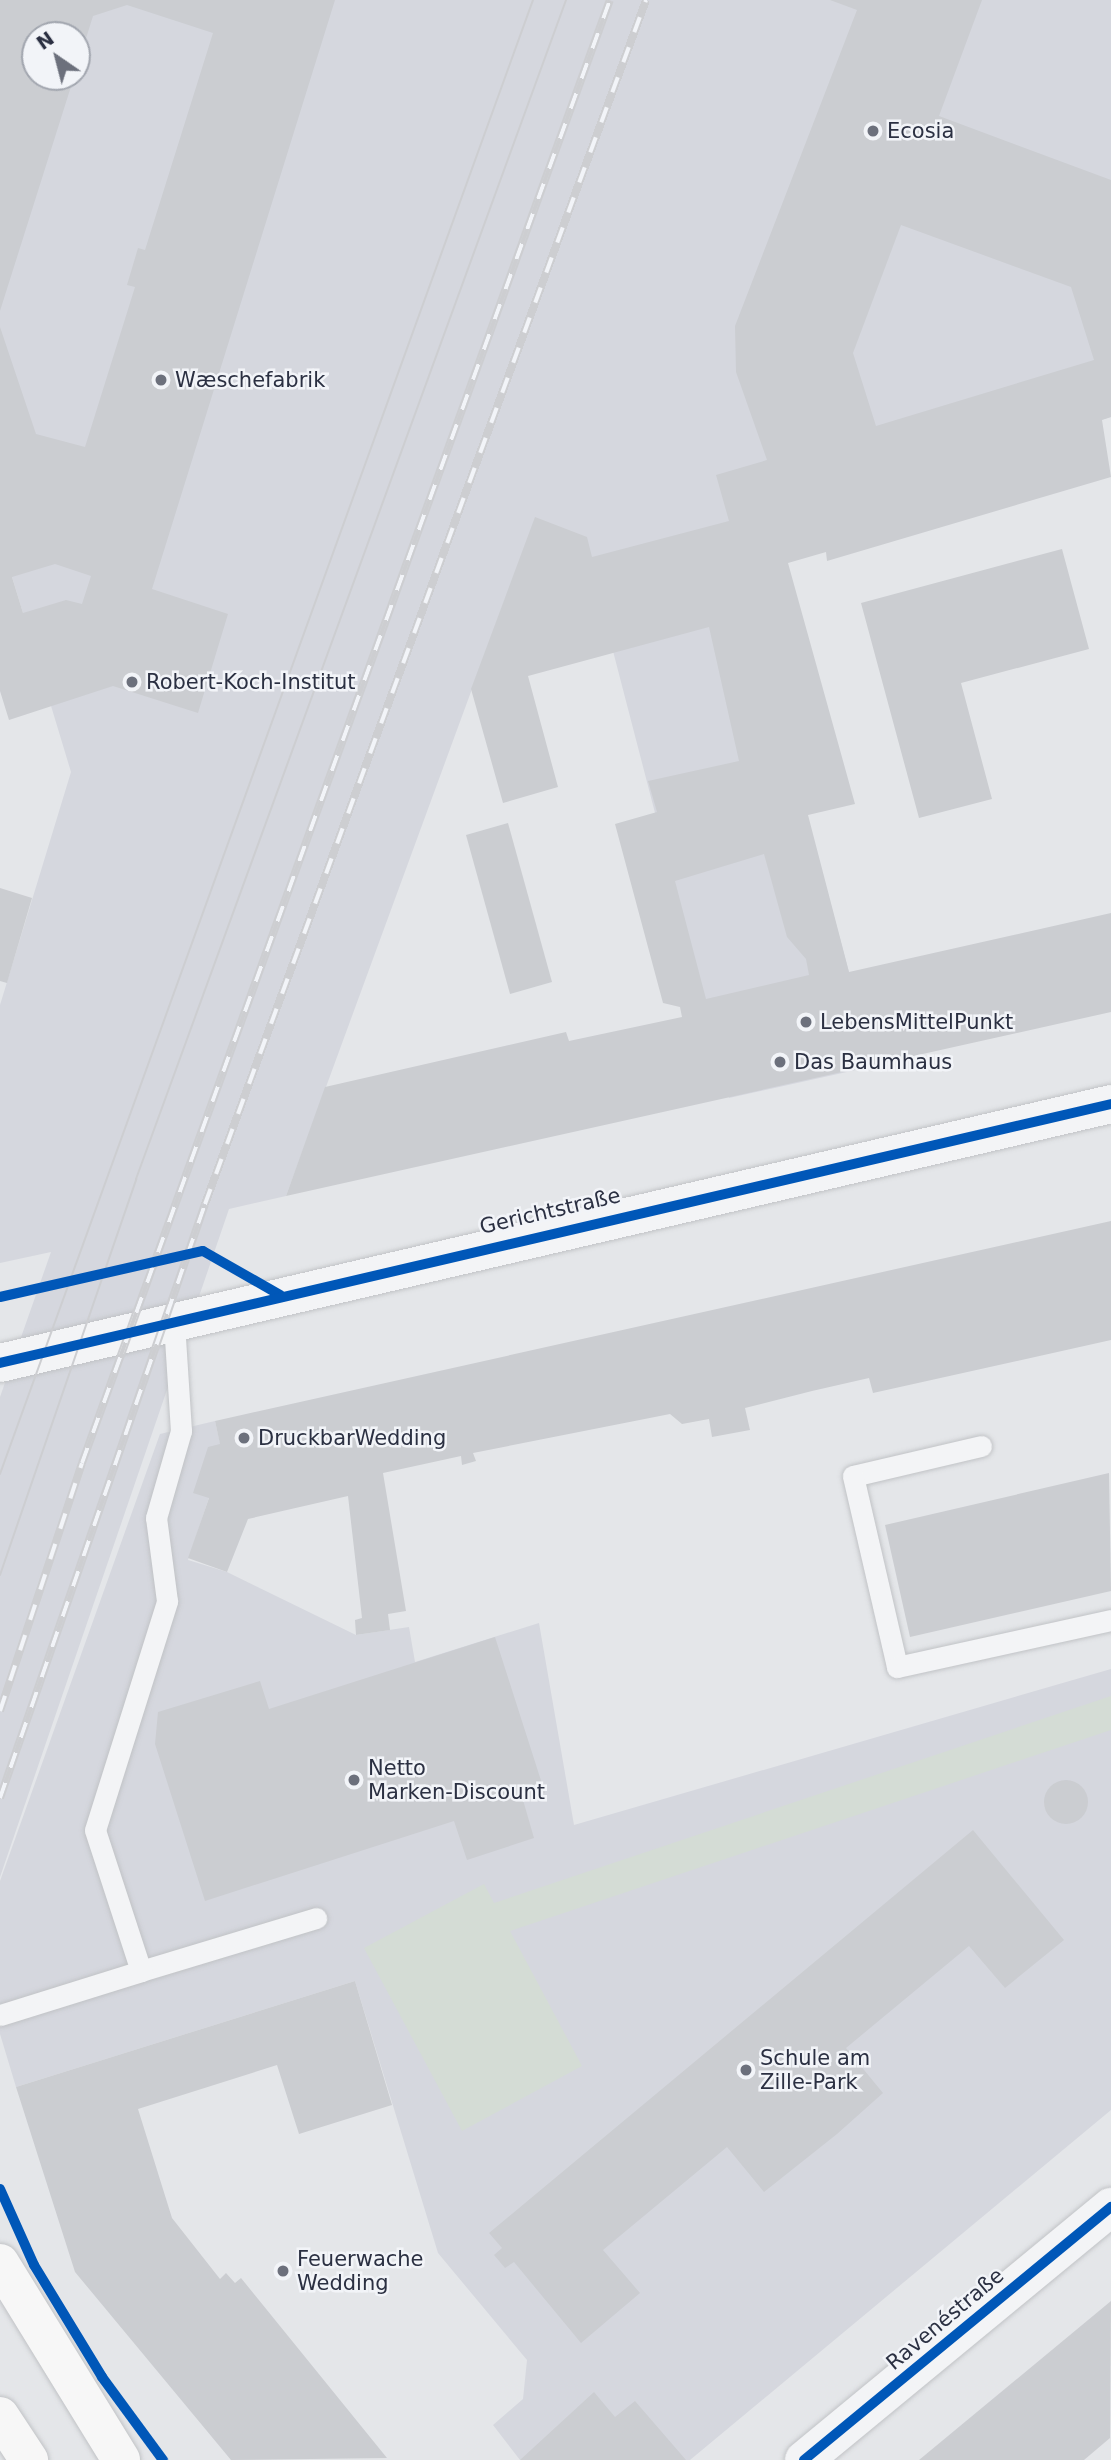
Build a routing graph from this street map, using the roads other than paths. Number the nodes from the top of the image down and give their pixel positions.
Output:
1 (1111, 1104) edge
2 (174, 1322) junction
3 (0, 1363) edge
4 (981, 1446) dead end
5 (1111, 1620) edge
6 (316, 1918) dead end
7 (141, 1971) junction
8 (0, 2015) edge
9 (1111, 2207) edge
10 (0, 2263) edge
11 (0, 2416) edge
12 (29, 2460) edge
13 (121, 2460) edge
14 (804, 2460) edge

1 - 2 street, Gerichtstraße
2 - 3 street, Gerichtstraße
2 - 7 lane
4 - 5 lane
6 - 7 lane
7 - 8 lane
9 - 14 street, Ravenéstraße
10 - 13 main road
11 - 12 main road

